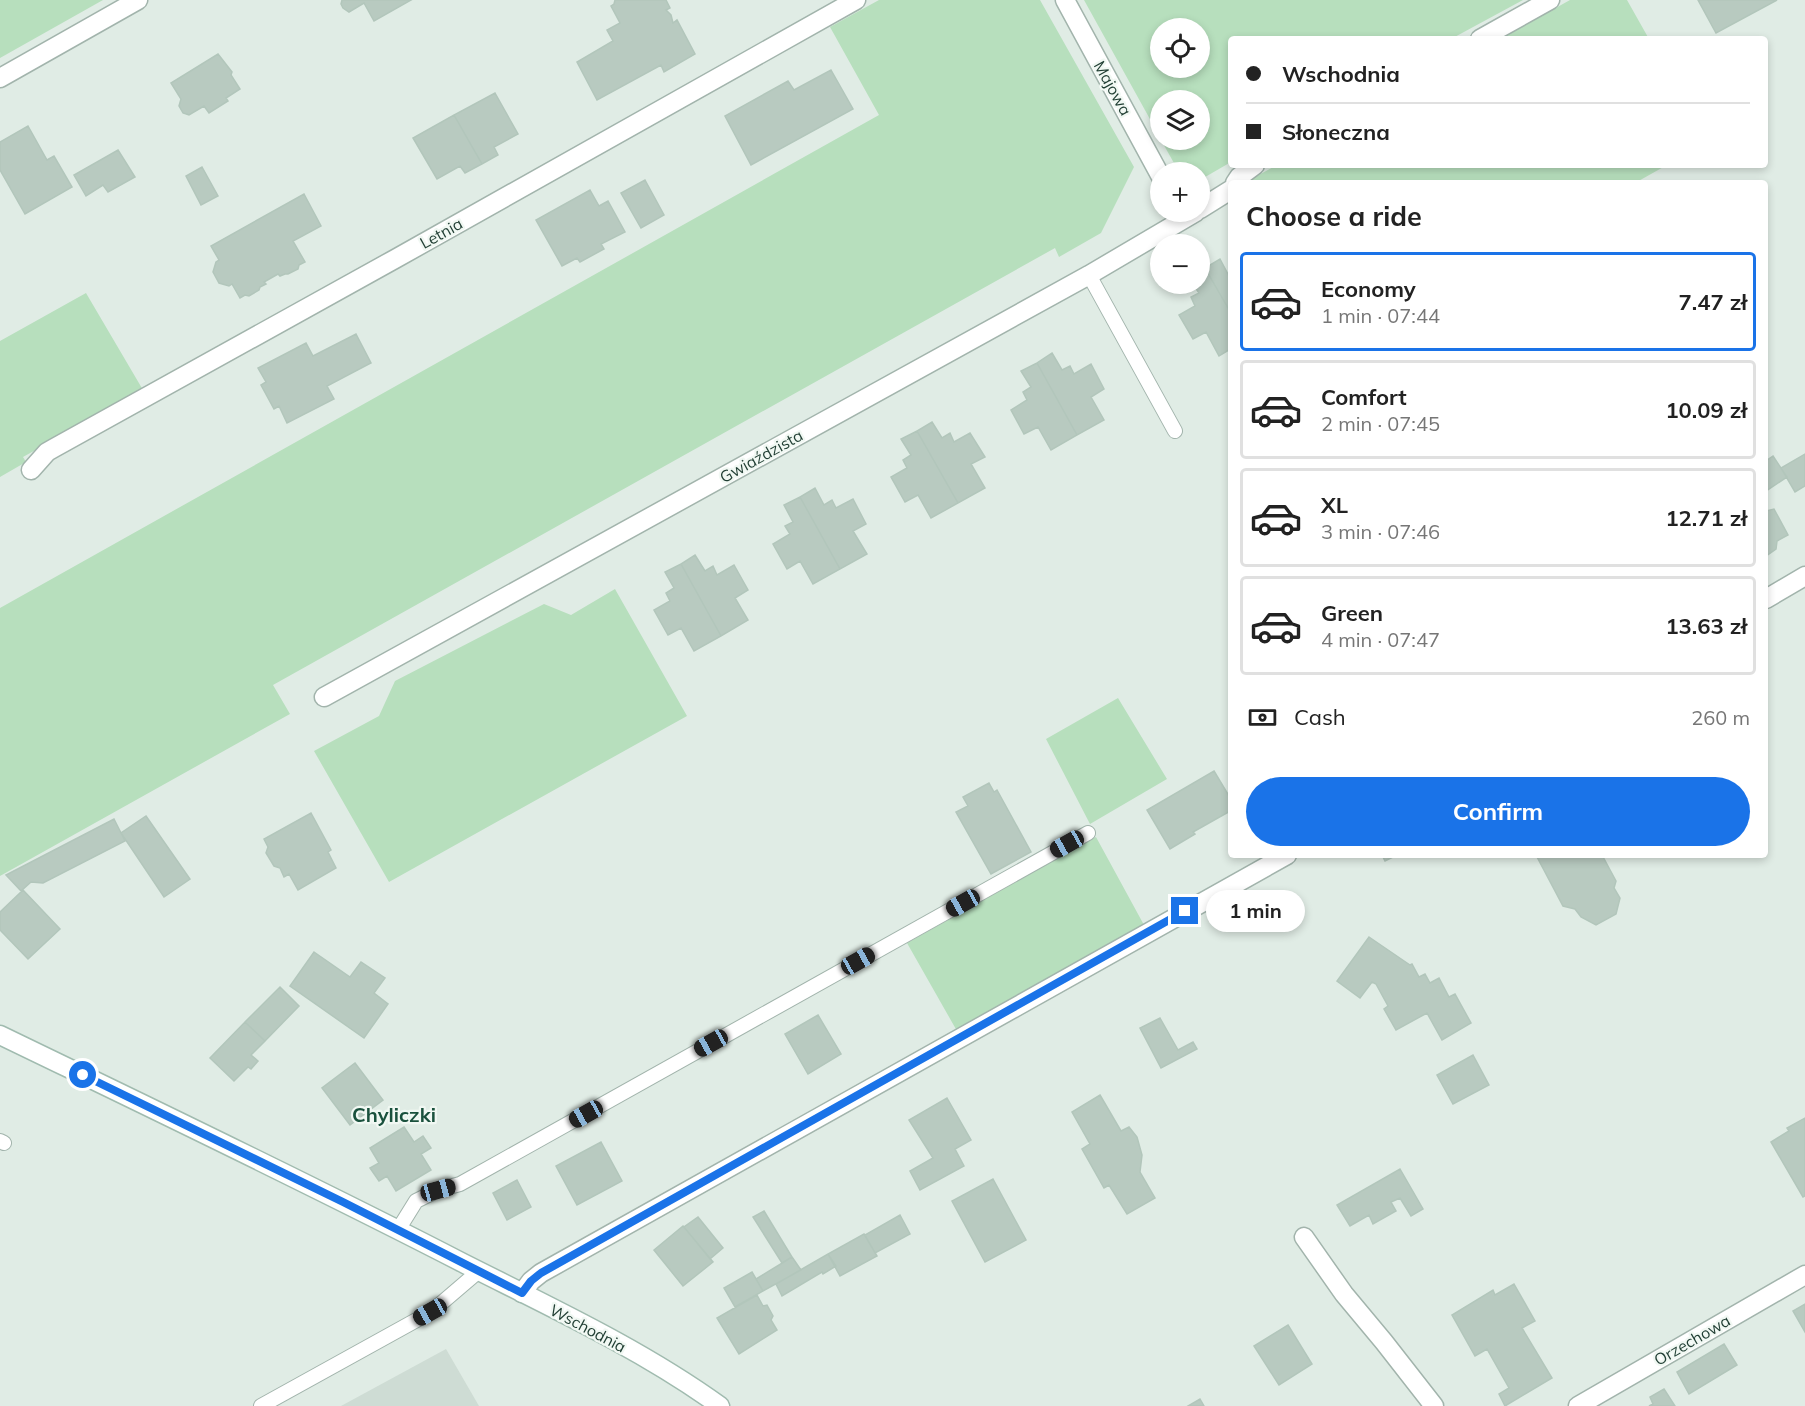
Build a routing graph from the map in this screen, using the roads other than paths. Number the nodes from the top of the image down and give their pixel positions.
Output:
1 (138, 0) edge
2 (856, 0) edge
3 (1065, 0) edge
4 (1550, 0) edge
5 (1485, 36) edge
6 (0, 78) edge
7 (1153, 162) edge
8 (1251, 168) edge
9 (1237, 180) edge
10 (1228, 192) edge
11 (1210, 203) edge
12 (1174, 222) edge
13 (1089, 275) junction
14 (1175, 432) dead end
15 (31, 470) dead end
16 (1805, 576) edge
17 (1768, 598) edge
18 (324, 697) dead end
19 (1088, 832) dead end
20 (1282, 858) edge
21 (0, 1035) edge
22 (398, 1230) junction
23 (1304, 1237) dead end
24 (479, 1271) junction
25 (1805, 1275) edge
26 (522, 1293) junction
27 (261, 1406) edge
28 (720, 1406) edge
29 (1434, 1406) edge
30 (1578, 1406) edge

1 - 6 street
2 - 15 street, Letnia
3 - 7 street, Majowa
4 - 5 street
8 - 9 street
10 - 11 street
12 - 13 street, Gwiaździsta
13 - 14 lane
13 - 18 street, Gwiaździsta
16 - 17 street
19 - 22 lane
20 - 26 street
21 - 22 street, Wschodnia
22 - 24 street, Wschodnia
23 - 29 street
24 - 26 street, Wschodnia
24 - 27 lane
25 - 30 street, Orzechowa
26 - 28 street, Wschodnia

